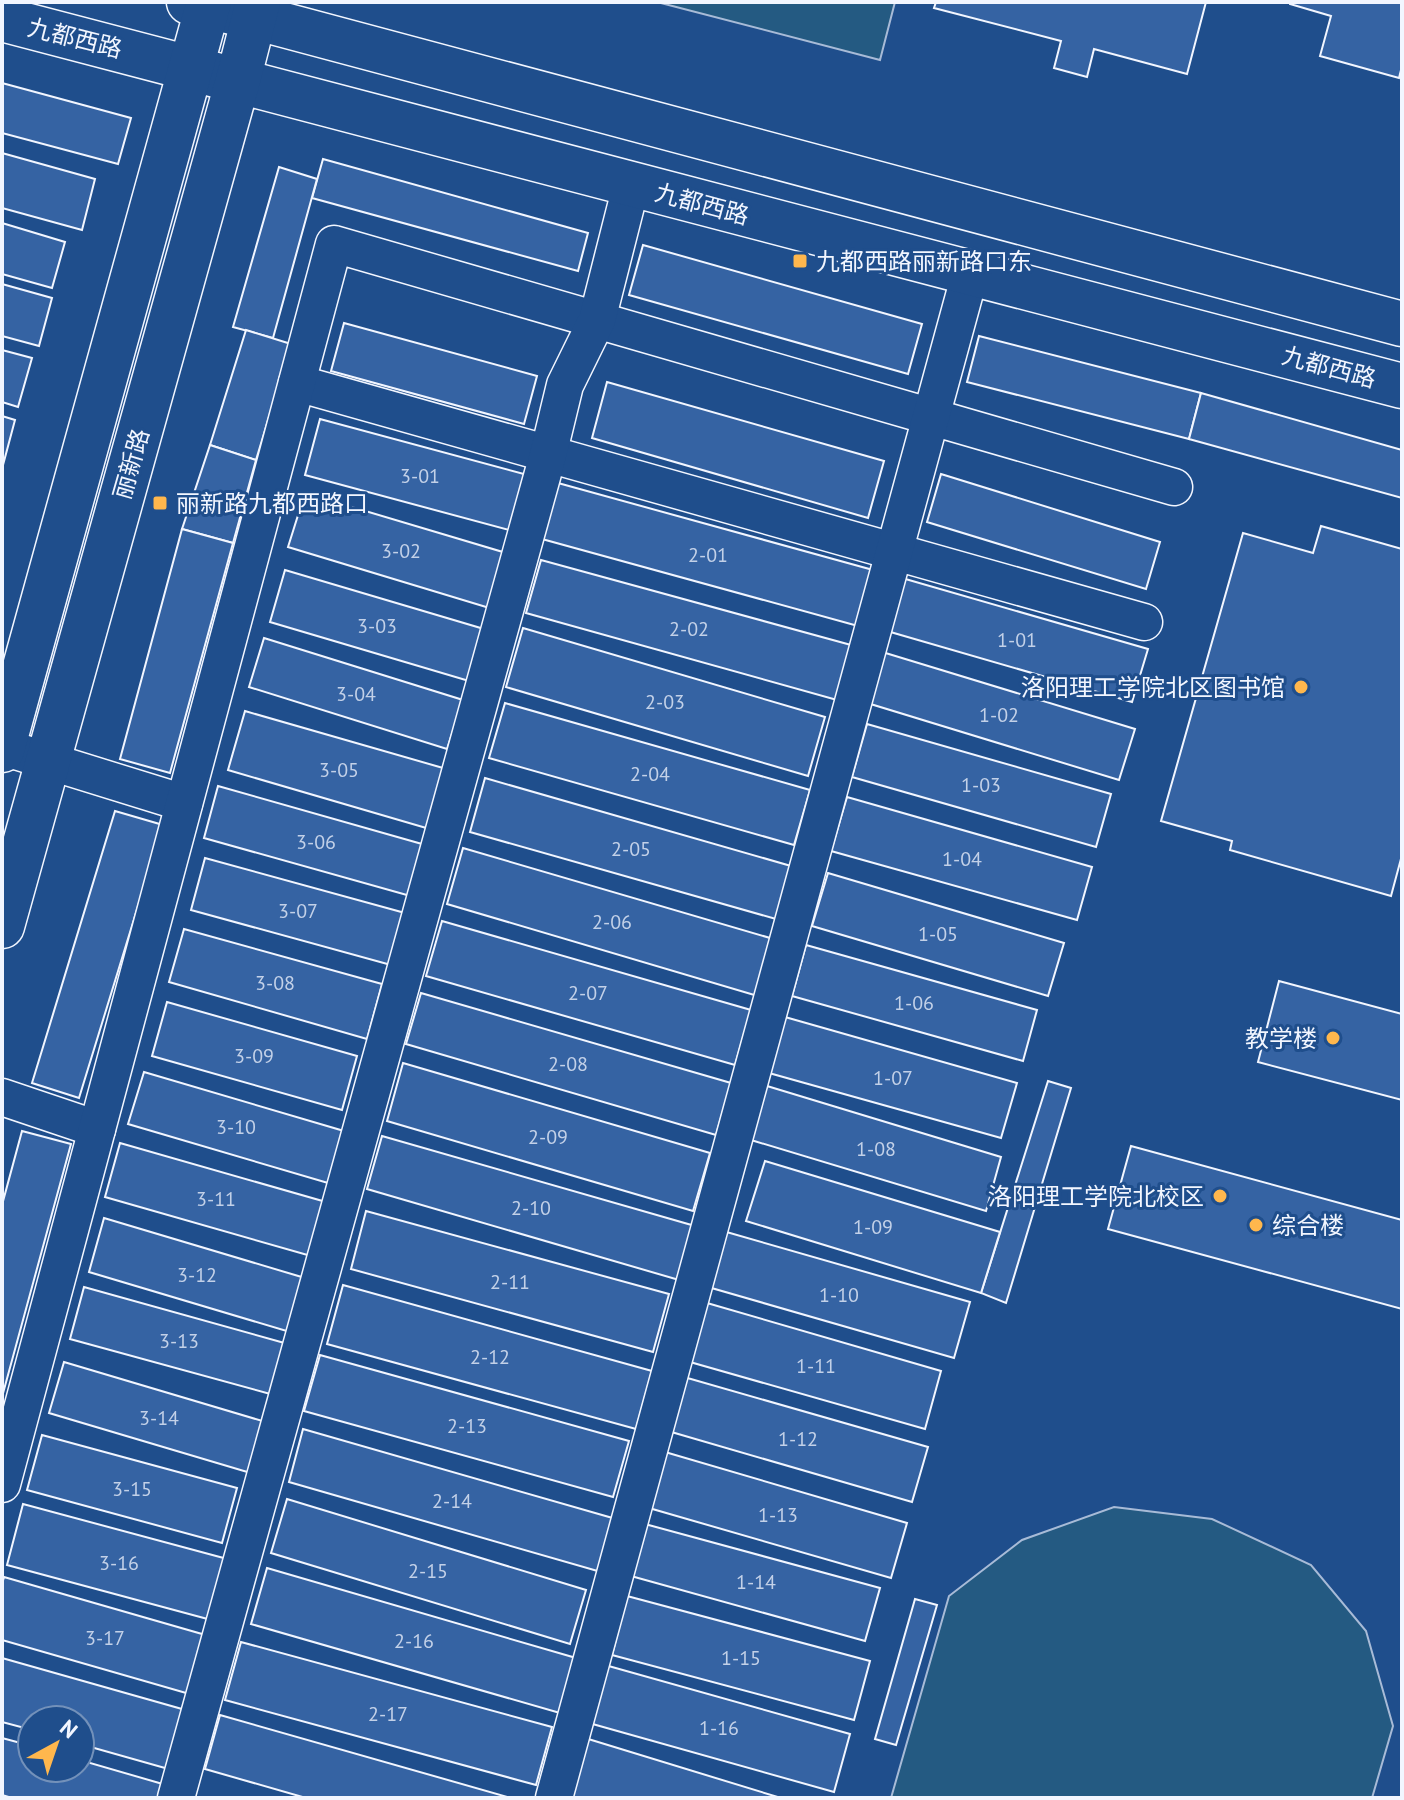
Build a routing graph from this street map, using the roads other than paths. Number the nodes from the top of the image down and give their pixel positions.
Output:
1 (202, 4) edge
2 (256, 10) edge
3 (2, 19) edge
4 (192, 68) junction
5 (238, 80) junction
6 (631, 186) junction
7 (970, 274) junction
8 (597, 320) junction
9 (1402, 324) edge
10 (297, 383) junction
11 (1402, 386) edge
12 (931, 416) junction
13 (548, 455) junction
14 (1174, 487) dead end
15 (894, 552) junction
16 (1144, 622) dead end
17 (2, 749) edge
18 (48, 761) junction
19 (184, 803) junction
20 (2, 926) edge
21 (2, 1097) edge
22 (97, 1129) junction
23 (7, 1445) edge
24 (2, 1484) edge
25 (176, 1798) edge
26 (554, 1798) edge

1 - 2 main road
1 - 4 main road, 丽新路
2 - 5 main road, 丽新路
2 - 9 main road
3 - 4 main road, 九都西路
4 - 5 main road, 九都西路
4 - 17 main road, 丽新路
5 - 6 main road, 九都西路
5 - 18 main road, 丽新路
6 - 7 main road, 九都西路
6 - 8 street
7 - 11 main road, 九都西路
7 - 12 street
8 - 10 street
8 - 12 street
8 - 13 street
10 - 13 street
10 - 19 street
12 - 14 street
12 - 15 street
13 - 15 street
13 - 25 street
15 - 16 street
15 - 26 street
17 - 18 street
18 - 19 street
18 - 20 main road, 丽新路
19 - 22 street
21 - 22 street
22 - 23 street
23 - 24 street

